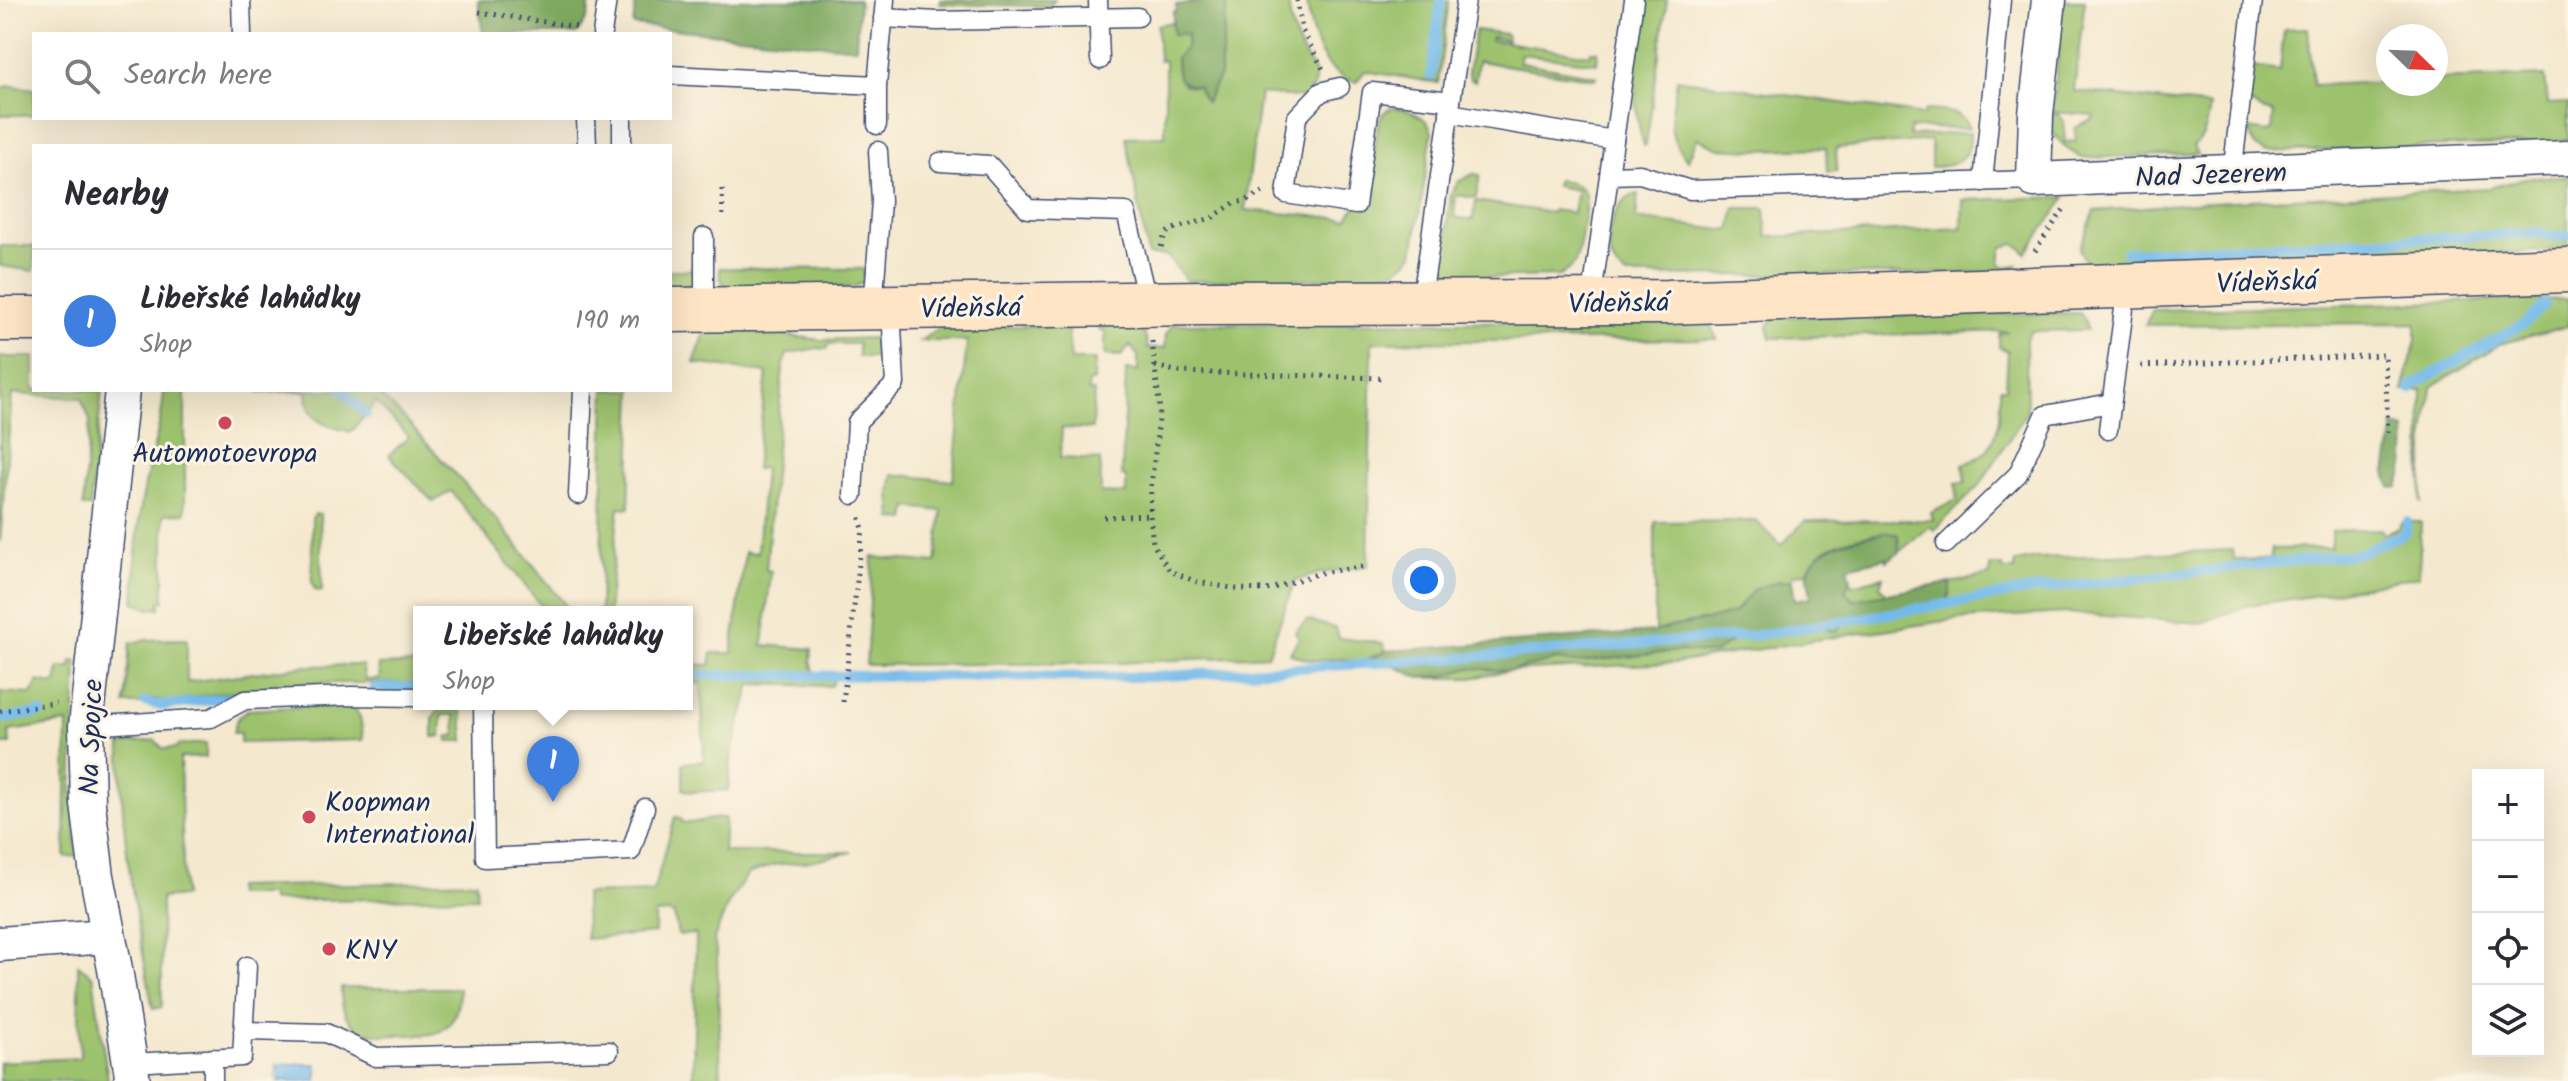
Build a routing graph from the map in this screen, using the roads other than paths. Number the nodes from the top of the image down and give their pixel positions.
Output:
1 (241, 0) edge
2 (607, 0) edge
3 (1466, 0) edge
4 (1634, 0) edge
5 (2001, 0) edge
6 (2049, 0) edge
7 (2253, 0) edge
8 (884, 9) edge
9 (1098, 9) edge
10 (1138, 17) dead end
11 (242, 32) edge
12 (602, 32) edge
13 (1100, 60) dead end
14 (672, 75) edge
15 (877, 85) junction
16 (1340, 87) road end
17 (1450, 107) junction
18 (586, 120) edge
19 (622, 120) edge
20 (877, 125) dead end
21 (1614, 140) junction
22 (587, 144) edge
23 (622, 144) edge
24 (878, 151) dead end
25 (2568, 158) edge
26 (940, 162) dead end
27 (2232, 174) junction
28 (1610, 175) junction
29 (2034, 180) junction
30 (1983, 182) junction
31 (704, 237) dead end
32 (2564, 270) edge
33 (2127, 286) junction
34 (1144, 289) junction
35 (1591, 302) junction
36 (1421, 304) junction
37 (882, 308) junction
38 (687, 310) edge
39 (0, 319) edge
40 (32, 319) edge
41 (122, 392) edge
42 (583, 392) edge
43 (2111, 403) junction
44 (2108, 430) dead end
45 (578, 495) dead end
46 (853, 495) road end
47 (1946, 544) dead end
48 (413, 697) edge
49 (483, 710) edge
50 (88, 712) junction
51 (645, 808) dead end
52 (107, 936) junction
53 (0, 944) edge
54 (247, 966) dead end
55 (243, 1031) junction
56 (609, 1051) dead end
57 (213, 1058) junction
58 (132, 1072) edge
59 (213, 1081) edge

1 - 11 lane
2 - 12 lane
3 - 17 lane
4 - 21 lane
5 - 30 lane
6 - 29 street
7 - 27 lane
8 - 9 lane
8 - 15 lane
9 - 10 lane
9 - 13 lane
14 - 15 lane
15 - 20 lane
16 - 17 lane
17 - 21 lane
17 - 36 lane
18 - 22 lane
19 - 23 lane
21 - 28 lane
24 - 37 lane
25 - 27 street, Nad Jezerem
26 - 34 lane
27 - 29 street, Nad Jezerem
28 - 30 lane
28 - 35 lane
29 - 30 lane
31 - 38 lane
32 - 33 main road, Vídeňská
33 - 35 main road, Vídeňská
33 - 43 lane
34 - 36 main road, Vídeňská
34 - 37 main road, Vídeňská
35 - 36 main road, Vídeňská
37 - 38 main road, Vídeňská
37 - 46 lane
39 - 40 main road
41 - 50 street, Na Spojce
42 - 45 lane
43 - 44 lane
43 - 47 lane
48 - 50 lane
49 - 51 lane
50 - 52 street, Na Spojce
52 - 53 street
52 - 58 street, Na Spojce
54 - 55 lane
55 - 56 lane
55 - 57 lane
57 - 58 lane
57 - 59 lane

